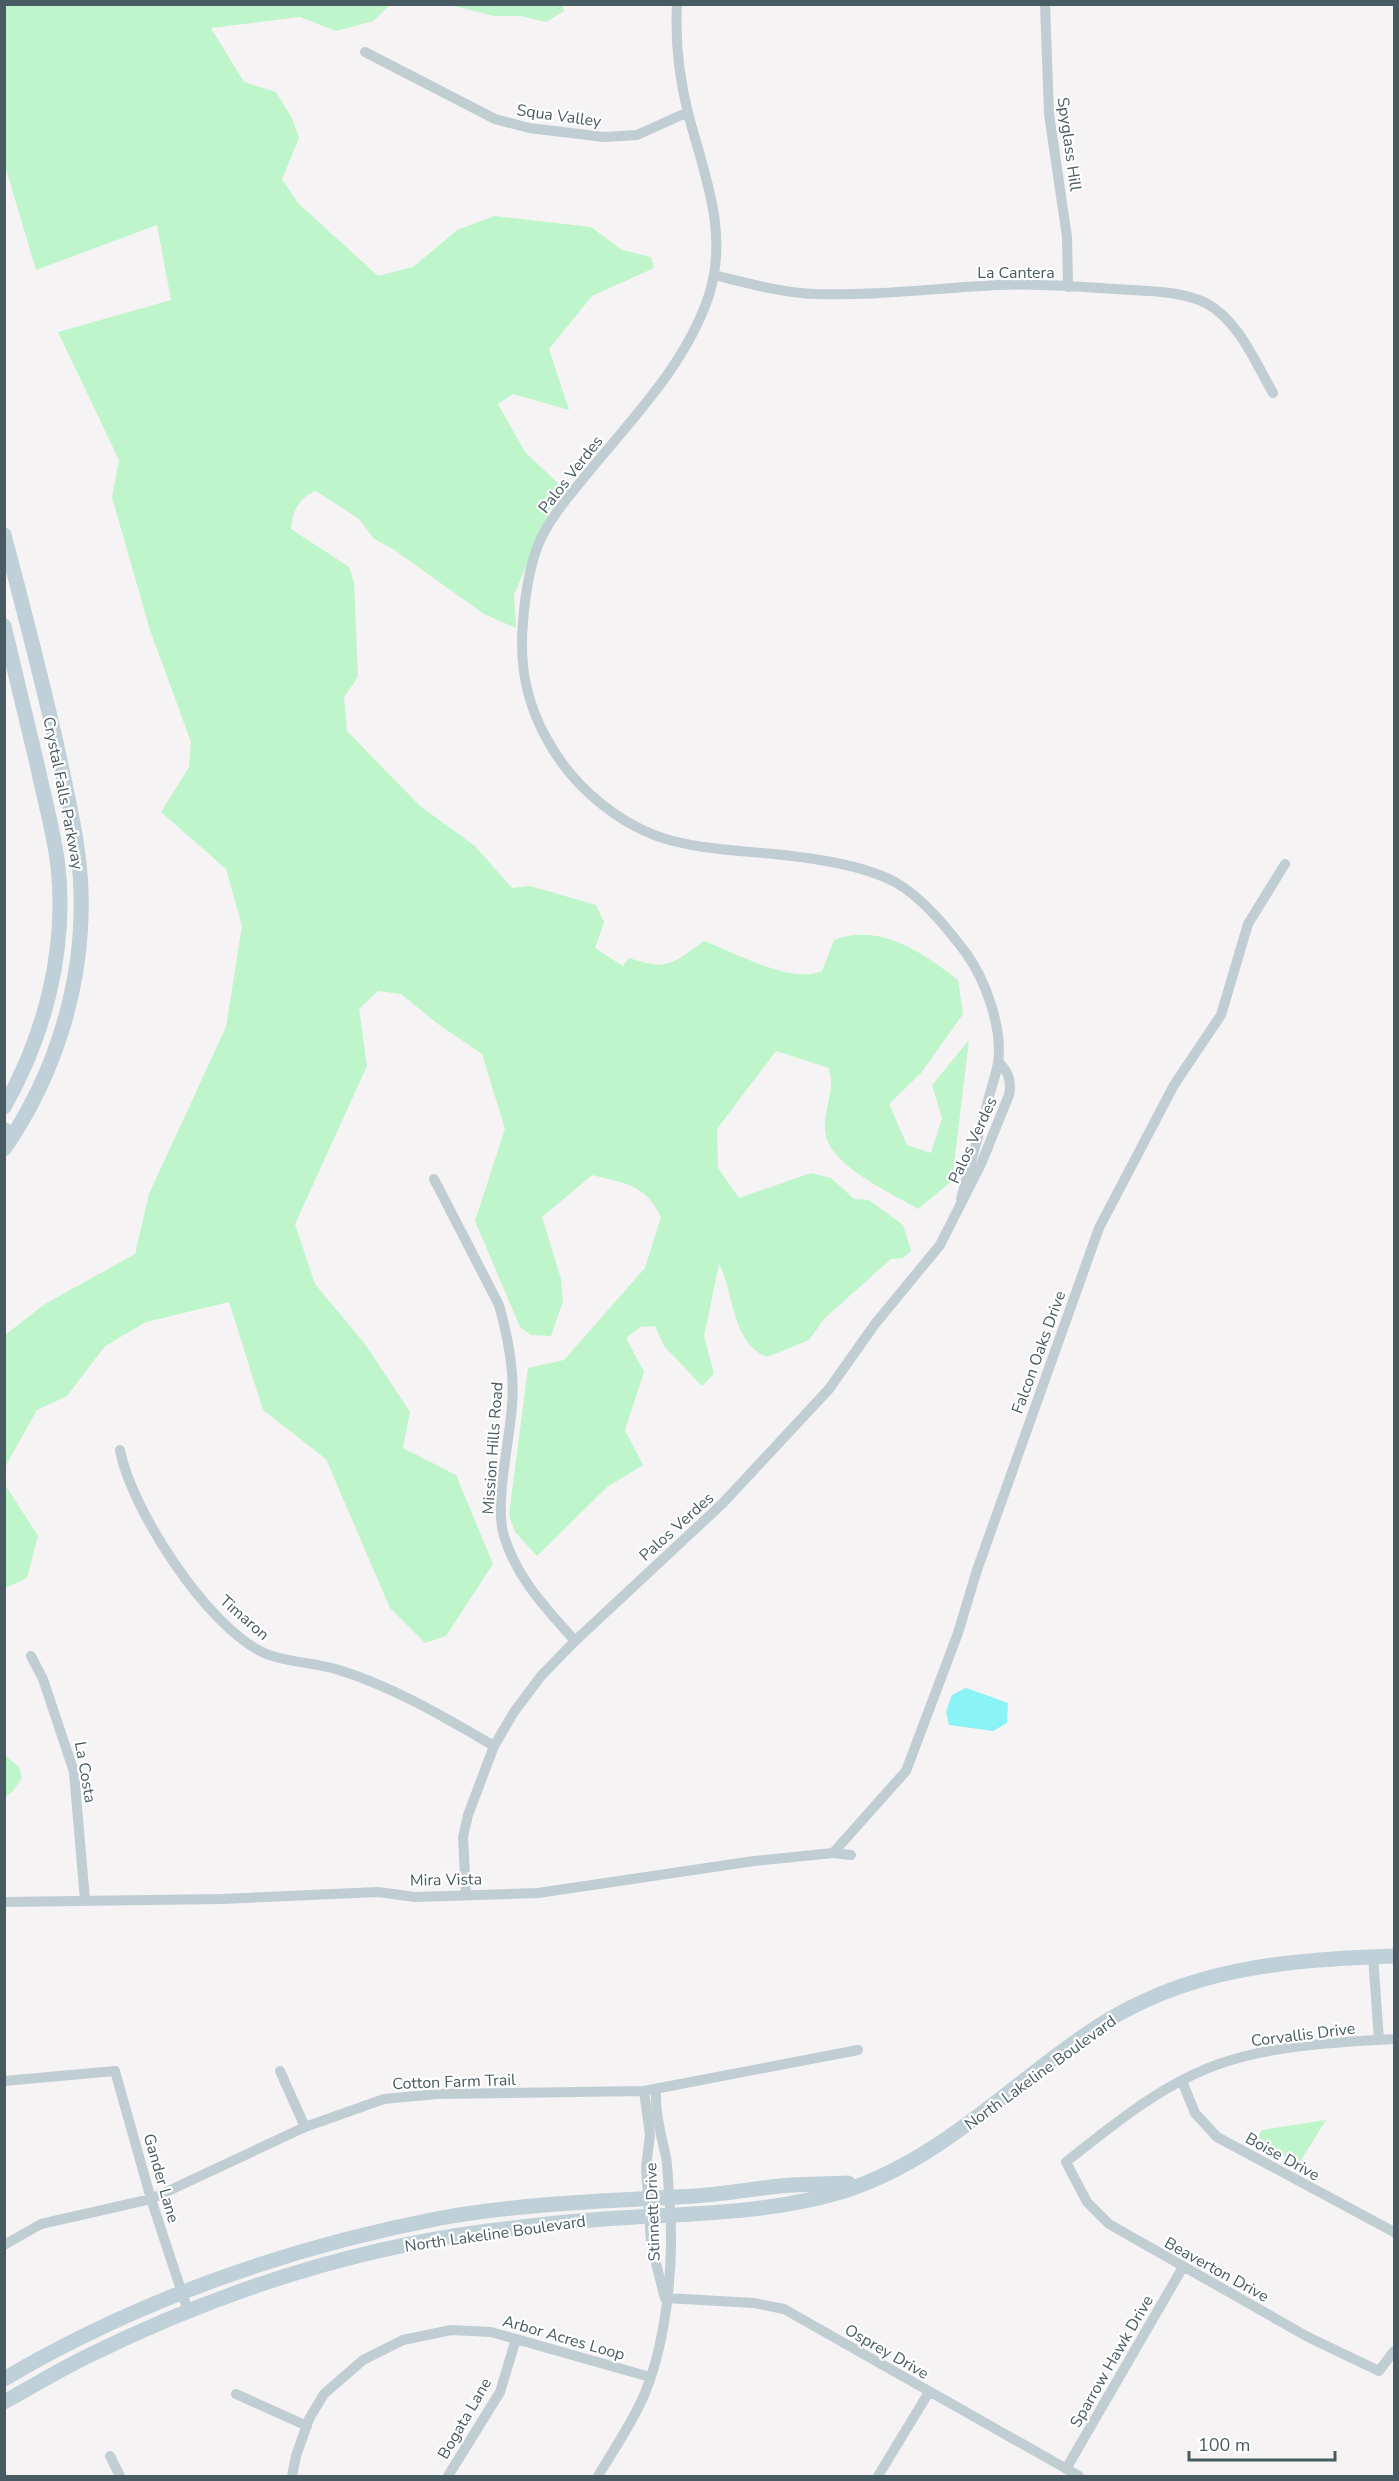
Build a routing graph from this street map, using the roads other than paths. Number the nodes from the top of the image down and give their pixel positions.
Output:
1 (677, 4) edge
2 (1045, 4) edge
3 (365, 52) dead end
4 (688, 112) junction
5 (714, 275) junction
6 (1068, 286) junction
7 (1273, 393) dead end
8 (4, 535) edge
9 (4, 626) edge
10 (1285, 864) dead end
11 (998, 1060) junction
12 (4, 1107) edge
13 (10, 1130) edge
14 (4, 1149) edge
15 (434, 1179) dead end
16 (961, 1199) junction
17 (120, 1450) dead end
18 (575, 1641) junction
19 (31, 1656) dead end
20 (494, 1746) junction
21 (833, 1853) junction
22 (850, 1855) dead end
23 (466, 1894) junction
24 (85, 1900) junction
25 (4, 1902) edge
26 (1373, 1956) junction
27 (1394, 1956) edge
28 (1395, 1963) edge
29 (1379, 2040) junction
30 (1395, 2040) edge
31 (858, 2050) dead end
32 (280, 2071) dead end
33 (4, 2081) edge
34 (1182, 2081) junction
35 (650, 2090) junction
36 (305, 2127) junction
37 (1066, 2162) joint
38 (869, 2181) junction
39 (647, 2198) junction
40 (670, 2198) junction
41 (151, 2199) junction
42 (671, 2216) junction
43 (650, 2217) junction
44 (1395, 2232) edge
45 (4, 2245) edge
46 (1183, 2267) junction
47 (182, 2294) junction
48 (665, 2298) junction
49 (188, 2311) junction
50 (516, 2339) junction
51 (1395, 2351) edge
52 (650, 2377) junction
53 (4, 2379) edge
54 (929, 2392) junction
55 (236, 2394) dead end
56 (4, 2402) edge
57 (307, 2426) junction
58 (110, 2457) dead end
59 (1066, 2469) junction
60 (120, 2476) edge
61 (292, 2476) edge
62 (448, 2476) edge
63 (598, 2476) edge
64 (878, 2476) edge
65 (1079, 2476) edge

1 - 4 street, Palos Verdes
2 - 6 street, Spyglass Hill
3 - 4 street, Squa Valley
4 - 5 street, Palos Verdes
5 - 6 street, La Cantera
5 - 11 street, Palos Verdes
6 - 7 street, La Cantera
8 - 13 street, Crystal Falls Parkway
9 - 12 street, Crystal Falls Parkway
10 - 21 street, Falcon Oaks Drive
11 - 16 street, Palos Verdes
11 - 16 street, Palos Verdes
13 - 14 street, Crystal Falls Parkway
15 - 18 street, Mission Hills Road
16 - 18 street, Palos Verdes
17 - 20 street, Timaron
18 - 20 street, Palos Verdes
19 - 24 street, La Costa
20 - 23 street, Palos Verdes
21 - 22 street, Mira Vista
21 - 23 street, Mira Vista
23 - 24 street, Mira Vista
24 - 25 street, Mira Vista
26 - 27 street, North Lakeline Boulevard
26 - 29 street
26 - 38 street, North Lakeline Boulevard
27 - 28 street
29 - 30 street, Corvallis Drive
29 - 34 street, Corvallis Drive
31 - 35 street, Cotton Farm Trail
32 - 36 street
33 - 41 street, Gander Lane
34 - 37 street, Corvallis Drive
34 - 44 street, Boise Drive
35 - 36 street, Cotton Farm Trail
35 - 39 street, Stinnett Drive
35 - 40 street, Stinnett Drive
36 - 41 street, Cotton Farm Trail
37 - 46 street, Beaverton Drive
38 - 40 street, North Lakeline Boulevard
38 - 42 street, North Lakeline Boulevard
39 - 40 street, North Lakeline Boulevard
39 - 43 street, Stinnett Drive
39 - 47 street, North Lakeline Boulevard
40 - 42 street, Stinnett Drive
41 - 45 street, Cotton Farm Trail
41 - 47 street, Gander Lane
42 - 43 street, North Lakeline Boulevard
42 - 48 street, Stinnett Drive
43 - 48 street, Stinnett Drive
43 - 49 street, North Lakeline Boulevard
46 - 51 street, Beaverton Drive
46 - 59 street, Sparrow Hawk Drive
47 - 49 street, Gander Lane
47 - 53 street, North Lakeline Boulevard
48 - 52 street, Stinnett Drive
48 - 54 street, Osprey Drive
49 - 56 street, North Lakeline Boulevard
50 - 52 street, Arbor Acres Loop
50 - 57 street, Arbor Acres Loop
50 - 62 street, Bogata Lane
52 - 63 street, Stinnett Drive
54 - 59 street, Osprey Drive
54 - 64 street
55 - 57 street
57 - 61 street, Arbor Acres Loop
58 - 60 street
59 - 65 street, Osprey Drive

